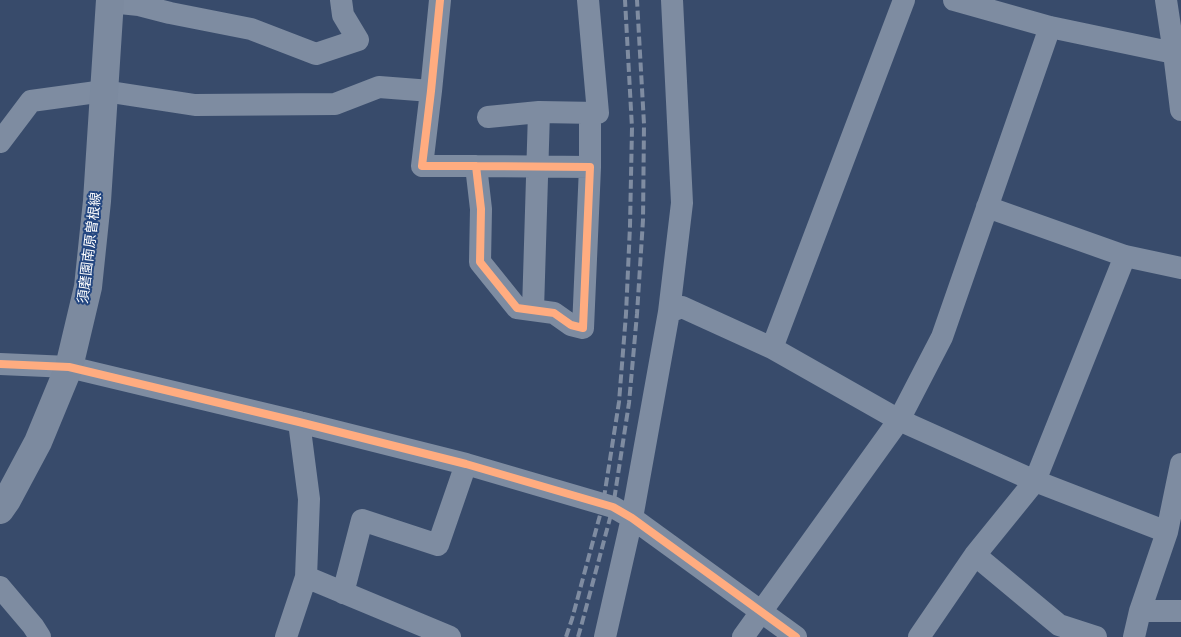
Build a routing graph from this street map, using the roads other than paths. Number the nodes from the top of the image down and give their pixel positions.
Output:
1 (341, 0) edge
2 (440, 0) edge
3 (588, 0) edge
4 (672, 0) edge
5 (904, 0) edge
6 (954, 0) edge
7 (110, 1) edge
8 (1172, 11) edge
9 (1050, 28) junction
10 (1174, 53) junction
11 (104, 91) junction
12 (431, 91) junction
13 (1181, 110) edge
14 (539, 112) junction
15 (590, 113) junction
16 (488, 116) dead end
17 (0, 142) edge
18 (476, 166) junction
19 (537, 166) junction
20 (590, 167) junction
21 (987, 207) junction
22 (1125, 256) junction
23 (1181, 268) edge
24 (534, 310) junction
25 (669, 312) junction
26 (772, 348) junction
27 (0, 364) edge
28 (69, 367) junction
29 (898, 420) junction
30 (299, 422) junction
31 (466, 464) junction
32 (1181, 464) edge
33 (1035, 481) junction
34 (0, 510) edge
35 (632, 518) junction
36 (1167, 532) junction
37 (975, 555) junction
38 (306, 577) junction
39 (0, 586) edge
40 (343, 593) junction
41 (760, 611) junction
42 (1140, 611) junction
43 (1181, 611) edge
44 (40, 637) edge
45 (286, 637) edge
46 (450, 637) edge
47 (605, 637) edge
48 (743, 637) edge
49 (796, 637) edge
50 (919, 637) edge
51 (1096, 637) edge
52 (1134, 637) edge

1 - 7 street
2 - 12 street
3 - 15 street
4 - 25 street
5 - 26 street
6 - 9 street
7 - 11 main road, 須磨園南原曽根線
8 - 10 street
9 - 10 street
9 - 21 street
10 - 13 street
11 - 12 street
11 - 17 street
11 - 28 main road, 須磨園南原曽根線
12 - 18 street
14 - 15 street
14 - 16 street
14 - 19 street
15 - 20 street
18 - 19 street
18 - 24 street
19 - 20 street
19 - 24 street
20 - 24 street
21 - 22 street
21 - 29 street
22 - 23 street
22 - 33 street
25 - 26 street
25 - 35 street
26 - 29 street
27 - 28 street
28 - 30 street
28 - 34 main road, 須磨園南原曽根線
29 - 33 street
29 - 41 street
30 - 31 street
30 - 38 street
31 - 35 street
31 - 40 street
32 - 36 street
33 - 36 street
33 - 37 street
35 - 41 street
35 - 47 street
36 - 42 street
37 - 50 street
37 - 51 street
38 - 40 street
38 - 45 street
39 - 44 street
40 - 46 street
41 - 48 street
41 - 49 street
42 - 43 street
42 - 52 street

